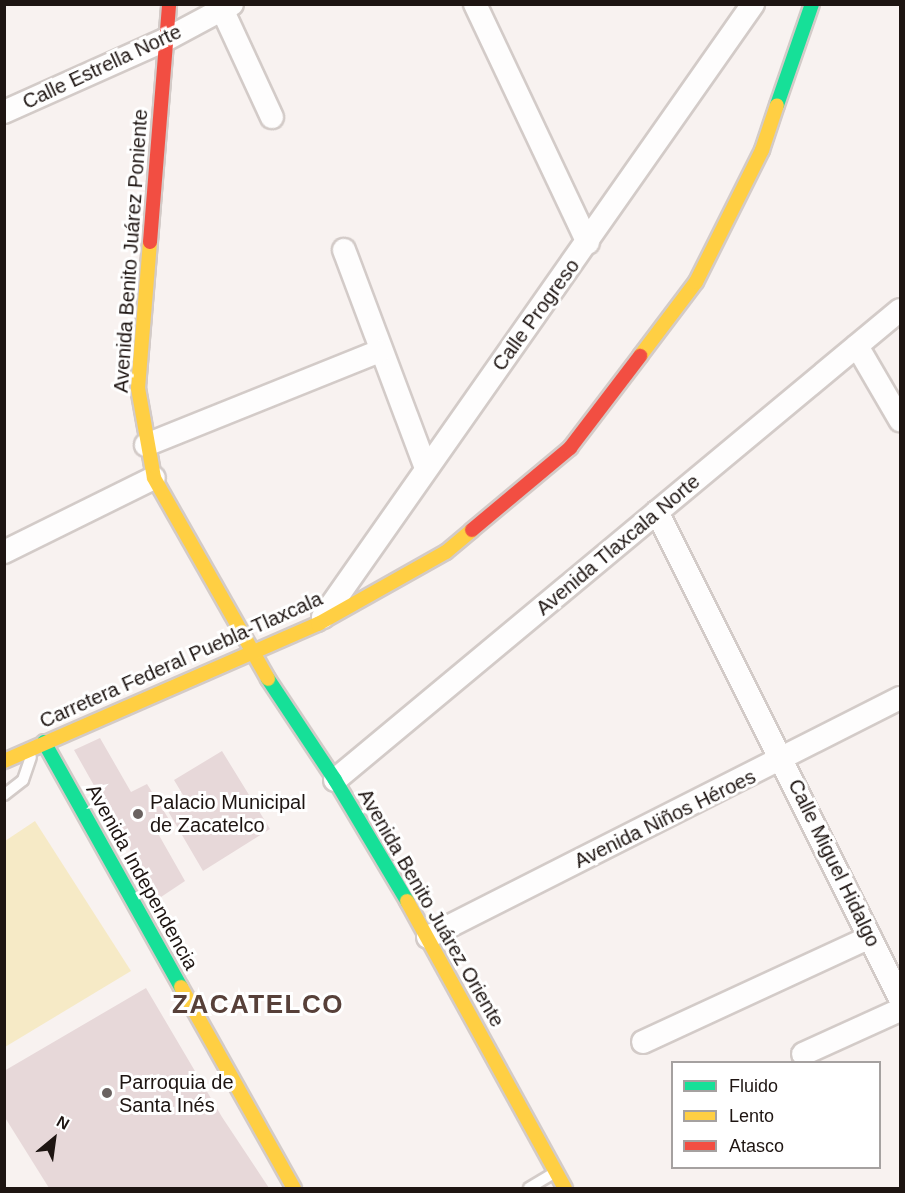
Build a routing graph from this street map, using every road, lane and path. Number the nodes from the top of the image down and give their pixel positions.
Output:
1 (169, 4) edge
2 (475, 4) edge
3 (753, 4) edge
4 (812, 4) edge
5 (227, 7) edge
6 (165, 40) junction
7 (4, 112) edge
8 (272, 117) dead end
9 (588, 243) junction
10 (344, 250) dead end
11 (900, 310) edge
12 (857, 346) junction
13 (380, 351) junction
14 (900, 420) edge
15 (146, 446) junction
16 (426, 468) junction
17 (154, 478) junction
18 (657, 512) junction
19 (4, 552) edge
20 (318, 624) junction
21 (252, 655) junction
22 (900, 698) edge
23 (40, 744) junction
24 (784, 760) junction
25 (4, 761) edge
26 (335, 780) junction
27 (4, 795) edge
28 (870, 936) junction
29 (428, 937) junction
30 (900, 998) edge
31 (900, 1010) edge
32 (643, 1042) dead end
33 (803, 1054) dead end
34 (555, 1172) junction
35 (294, 1188) edge
36 (529, 1188) edge
37 (565, 1188) edge

1 - 6 main road, Avenida Benito Juárez Poniente
2 - 9 street
3 - 9 street, Calle Progreso
4 - 20 main road, Carretera Federal Puebla-Tlaxcala
5 - 6 street, Calle Estrella Norte
5 - 8 street
6 - 7 street, Calle Estrella Norte
6 - 15 main road, Avenida Benito Juárez Poniente
9 - 16 street, Calle Progreso
10 - 13 street
11 - 12 street, Avenida Tlaxcala Norte
12 - 14 street
12 - 18 street, Avenida Tlaxcala Norte
13 - 15 street
13 - 16 street
15 - 17 main road, Avenida Benito Juárez Poniente
16 - 20 street, Calle Progreso
17 - 19 street
17 - 21 main road, Avenida Benito Juárez Poniente
18 - 24 street, Calle Miguel Hidalgo
18 - 26 street, Avenida Tlaxcala Norte
20 - 21 main road, Carretera Federal Puebla-Tlaxcala
21 - 23 main road, Carretera Federal Puebla-Tlaxcala
21 - 26 main road, Avenida Benito Juárez Oriente
22 - 24 street, Avenida Niños Héroes
23 - 25 main road, Carretera Federal Puebla-Tlaxcala
23 - 27 lane
23 - 35 main road, Avenida Independencia
24 - 28 street, Calle Miguel Hidalgo
24 - 29 street, Avenida Niños Héroes
26 - 29 main road, Avenida Benito Juárez Oriente
28 - 30 street, Calle Miguel Hidalgo
28 - 32 street
29 - 34 main road, Avenida Benito Juárez Oriente
31 - 33 street
34 - 36 lane
34 - 37 main road, Avenida Benito Juárez Oriente

